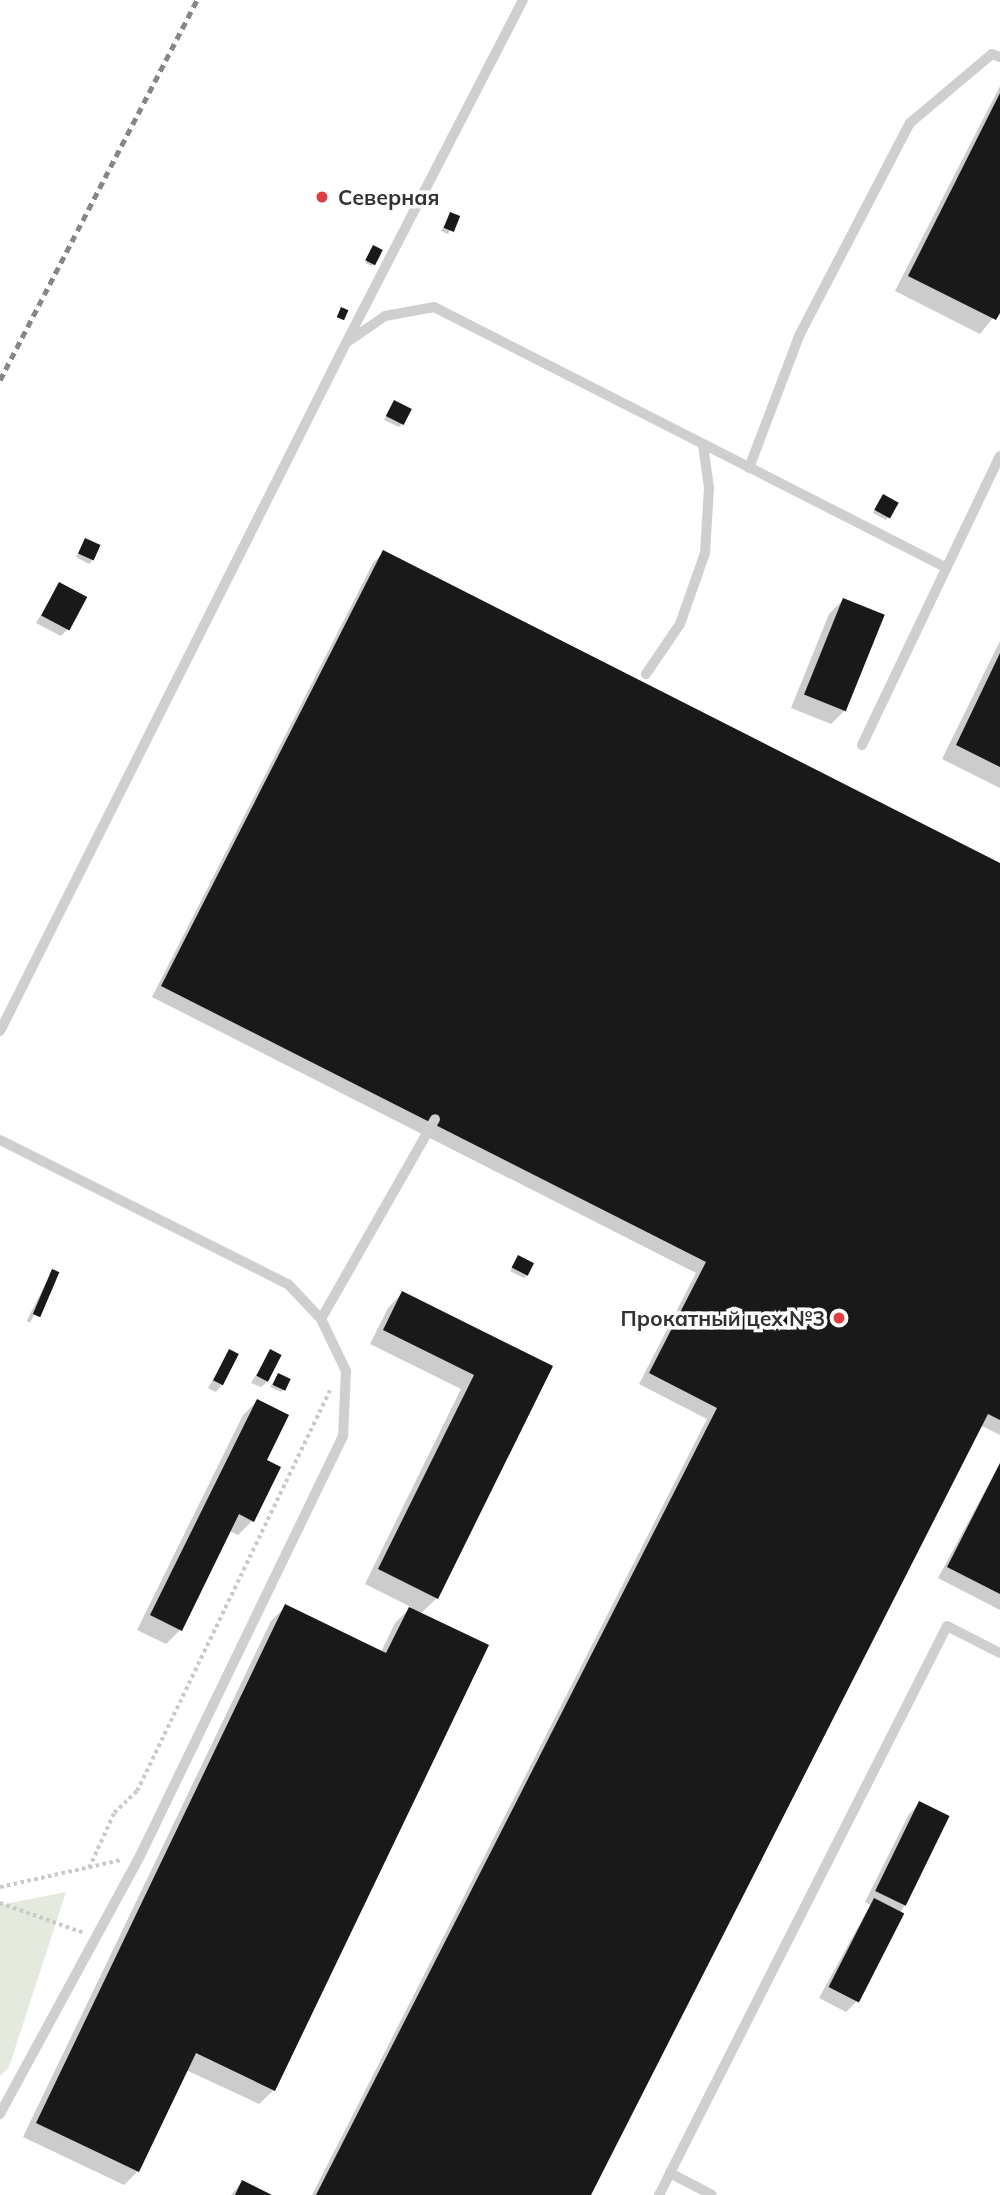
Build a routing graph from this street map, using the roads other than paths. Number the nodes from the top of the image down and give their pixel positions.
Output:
1 (523, 0) edge
2 (1000, 57) edge
3 (346, 343) junction
4 (703, 445) junction
5 (1000, 456) edge
6 (749, 468) junction
7 (945, 567) junction
8 (646, 674) dead end
9 (862, 745) dead end
10 (0, 1031) edge
11 (435, 1119) dead end
12 (0, 1140) edge
13 (321, 1320) junction
14 (1000, 1653) edge
15 (0, 2114) edge
16 (670, 2174) junction
17 (659, 2195) edge
18 (712, 2195) edge

1 - 3 lane
2 - 6 lane
3 - 4 lane
3 - 10 lane
4 - 6 lane
4 - 8 lane
5 - 7 lane
6 - 7 lane
7 - 9 lane
11 - 13 lane
12 - 13 lane
13 - 15 lane
14 - 16 lane
16 - 17 lane
16 - 18 lane

